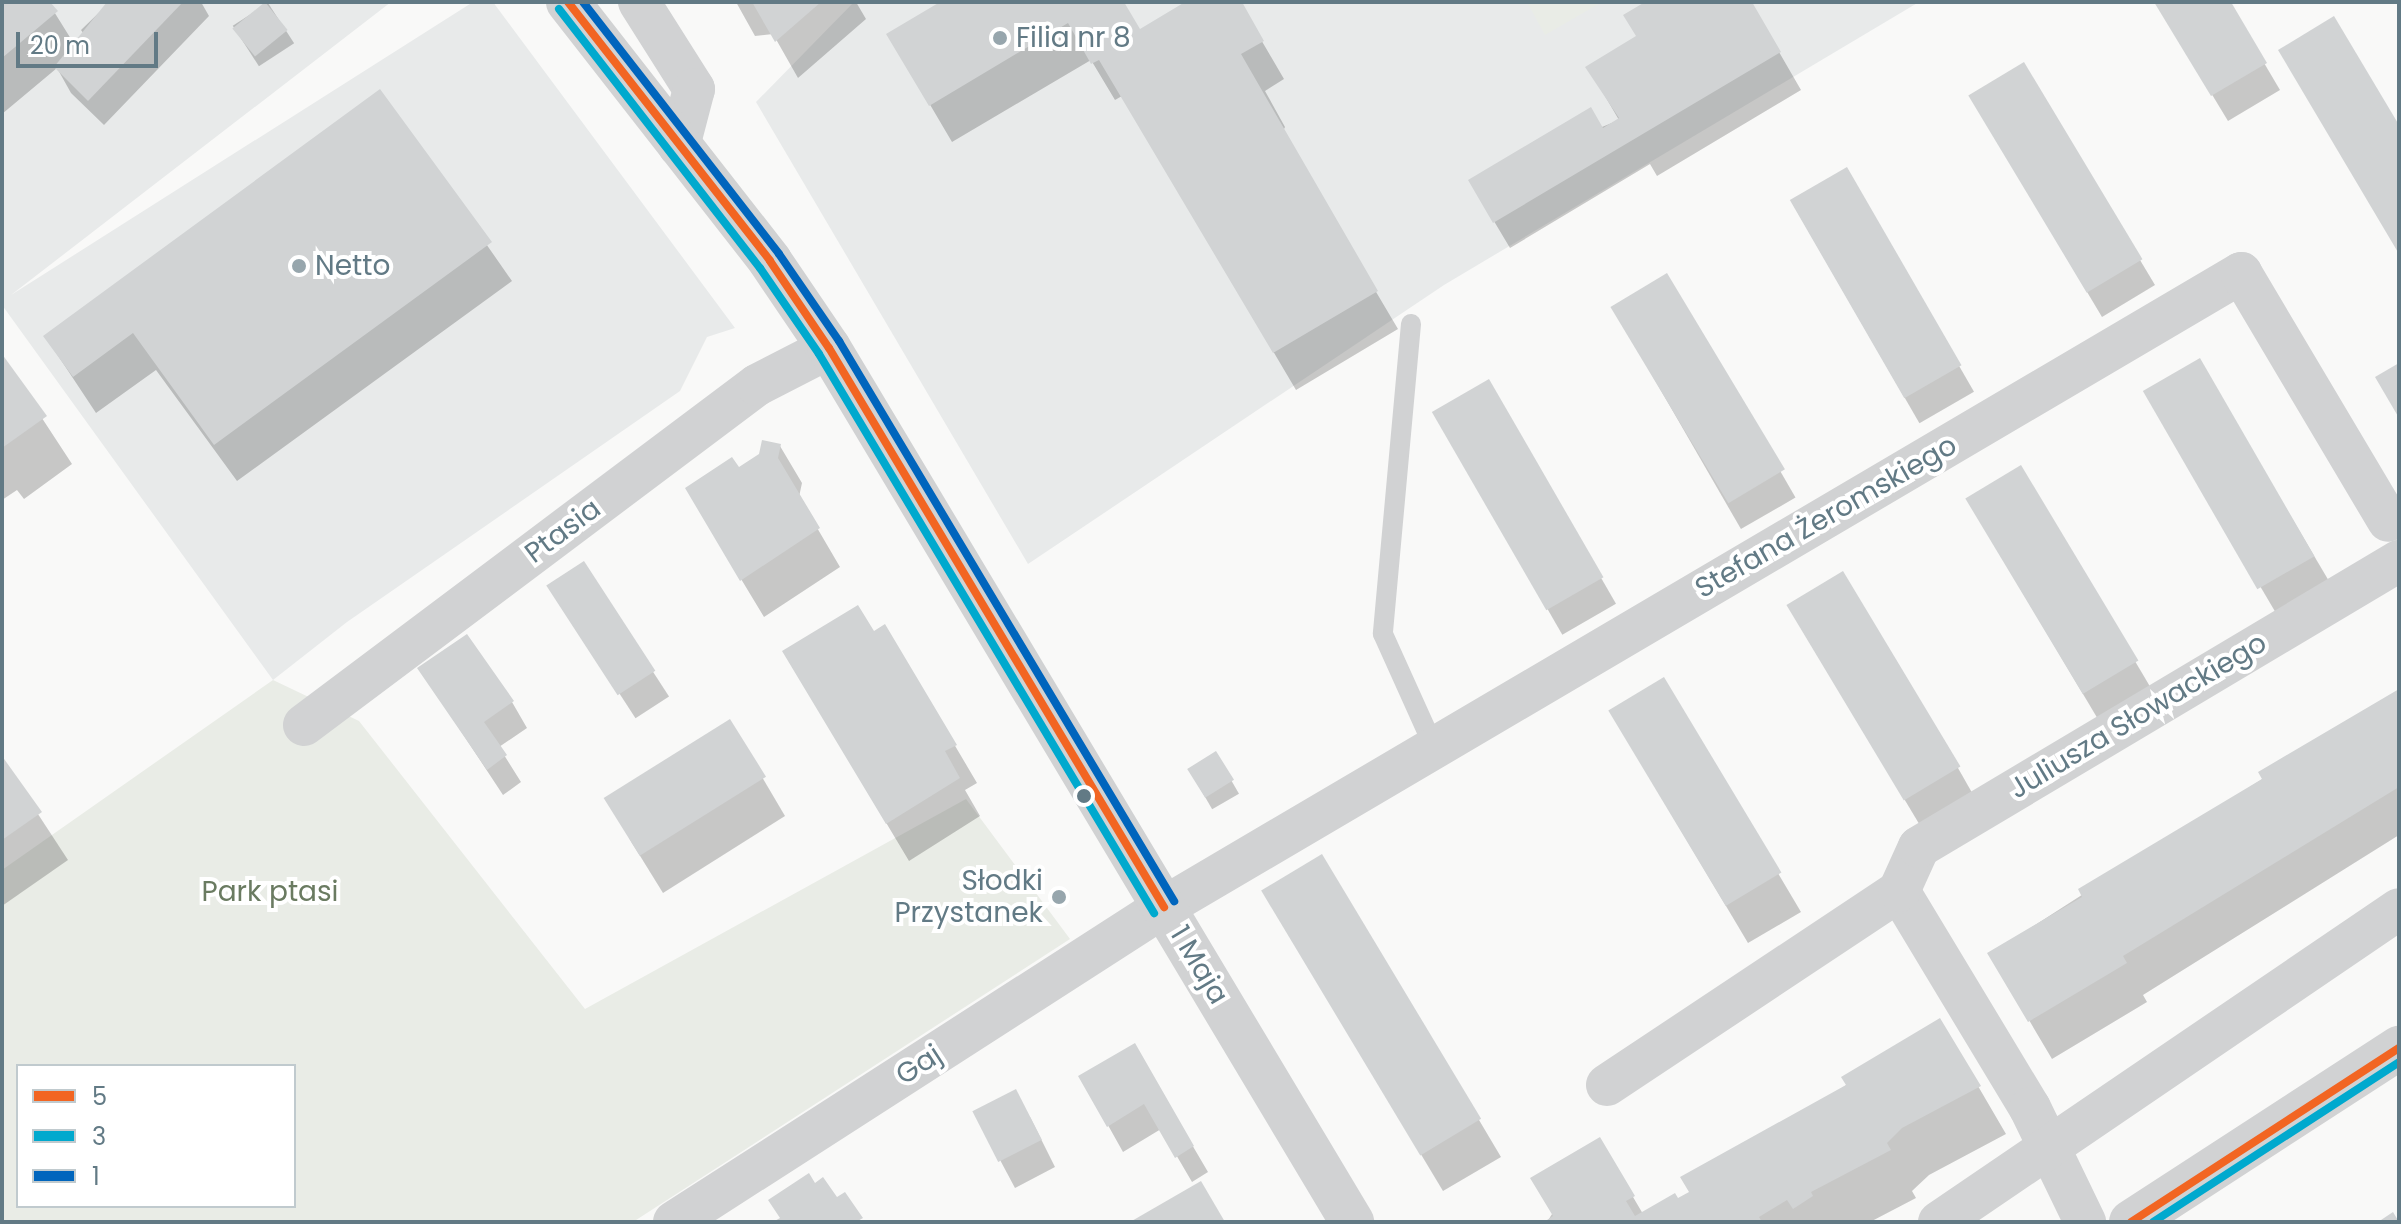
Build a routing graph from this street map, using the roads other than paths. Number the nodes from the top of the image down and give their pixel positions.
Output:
1 (568, 2) edge
2 (639, 2) edge
3 (679, 146) junction
4 (1411, 324) dead end
5 (829, 348) junction
6 (2388, 521) dead end
7 (2399, 561) edge
8 (304, 725) dead end
9 (1434, 747) junction
10 (1899, 891) junction
11 (1164, 907) junction
12 (2399, 909) edge
13 (2399, 1048) edge
14 (1607, 1085) dead end
15 (2048, 1152) junction
16 (674, 1222) edge
17 (1352, 1222) edge
18 (1939, 1222) edge
19 (2085, 1222) edge
20 (2131, 1222) edge

1 - 3 street, 1 Maja
2 - 3 street
3 - 5 street, 1 Maja
4 - 9 lane
5 - 8 street, Ptasia
5 - 11 street, 1 Maja
6 - 9 street, Stefana Żeromskiego
7 - 10 street, Juliusza Słowackiego
9 - 11 street, Stefana Żeromskiego
10 - 14 street
10 - 15 street
11 - 16 street, Gaj
11 - 17 street, 1 Maja
12 - 15 street
13 - 20 street
15 - 18 street
15 - 19 street

